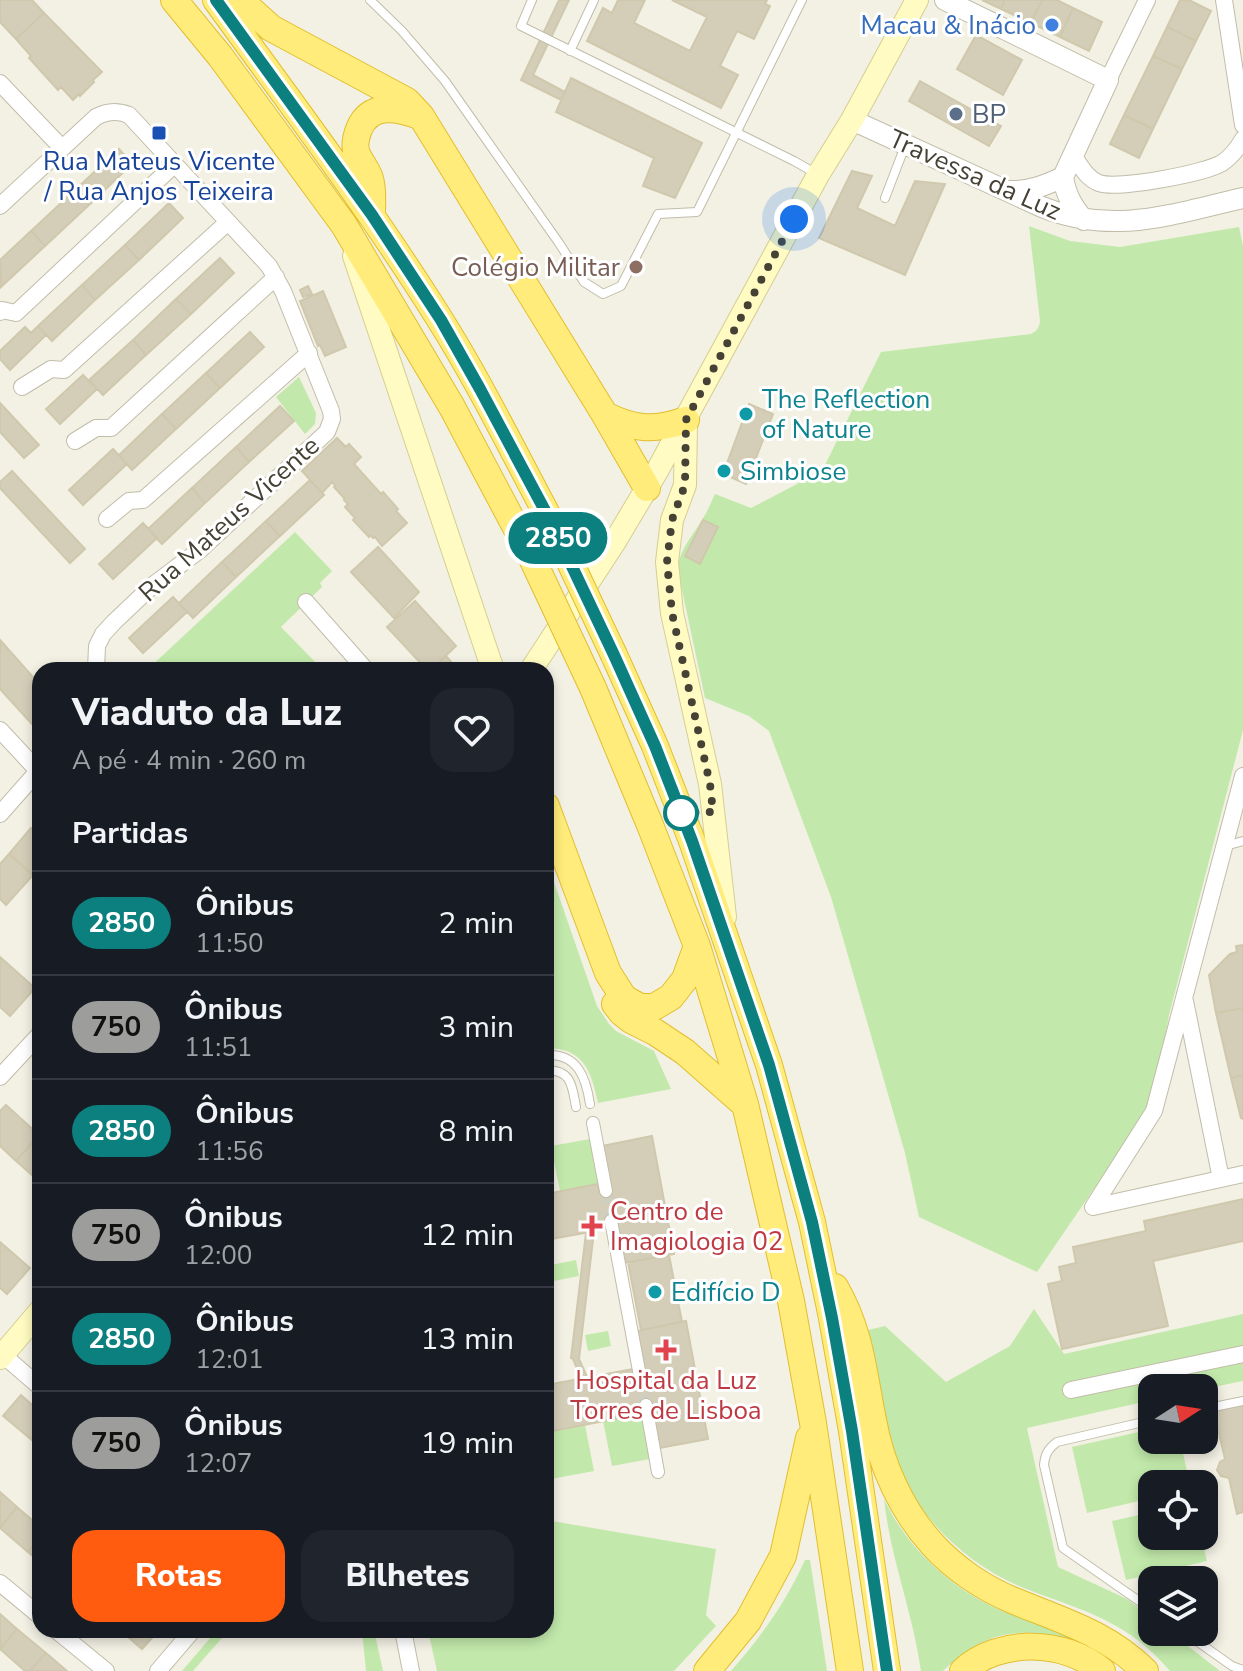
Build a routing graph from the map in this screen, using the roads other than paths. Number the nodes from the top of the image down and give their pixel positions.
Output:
1 (174, 0) edge
2 (216, 0) edge
3 (240, 0) edge
4 (370, 0) edge
5 (532, 0) edge
6 (594, 0) edge
7 (802, 0) edge
8 (917, 0) edge
9 (945, 0) edge
10 (1147, 0) edge
11 (1224, 0) edge
12 (570, 51) junction
13 (1108, 80) junction
14 (0, 83) edge
15 (421, 116) junction
16 (852, 120) junction
17 (1243, 125) edge
18 (736, 132) junction
19 (1243, 139) edge
20 (905, 145) junction
21 (62, 148) junction
22 (1073, 155) junction
23 (175, 164) junction
24 (818, 175) junction
25 (1063, 177) junction
26 (1005, 190) junction
27 (885, 198) dead end
28 (1243, 198) edge
29 (0, 206) edge
30 (1207, 206) junction
31 (372, 215) junction
32 (1243, 216) edge
33 (1084, 220) junction
34 (228, 222) junction
35 (344, 225) junction
36 (276, 277) junction
37 (0, 312) edge
38 (309, 353) junction
39 (22, 387) dead end
40 (605, 415) junction
41 (686, 420) junction
42 (75, 441) dead end
43 (647, 488) junction
44 (107, 519) dead end
45 (306, 602) dead end
46 (96, 662) edge
47 (359, 662) edge
48 (490, 662) edge
49 (536, 662) edge
50 (0, 730) edge
51 (32, 764) edge
52 (1243, 776) edge
53 (32, 780) edge
54 (0, 814) edge
55 (554, 830) edge
56 (1243, 841) edge
57 (1225, 846) junction
58 (697, 946) junction
59 (729, 950) junction
60 (608, 973) junction
61 (1184, 996) junction
62 (32, 1043) edge
63 (554, 1056) edge
64 (554, 1070) edge
65 (0, 1077) edge
66 (590, 1104) dead end
67 (745, 1104) junction
68 (576, 1107) dead end
69 (593, 1123) dead end
70 (1243, 1174) edge
71 (1221, 1179) junction
72 (606, 1191) tunnel mouth
73 (611, 1221) tunnel mouth
74 (820, 1262) junction
75 (32, 1320) edge
76 (1243, 1354) edge
77 (1, 1357) edge
78 (640, 1376) tunnel mouth
79 (32, 1381) edge
80 (1071, 1390) dead end
81 (1243, 1401) edge
82 (646, 1405) tunnel mouth
83 (1218, 1406) edge
84 (813, 1423) junction
85 (1138, 1423) edge
86 (658, 1472) dead end
87 (0, 1583) edge
88 (1138, 1600) edge
89 (32, 1609) edge
90 (66, 1638) edge
91 (186, 1638) edge
92 (405, 1638) edge
93 (1204, 1646) edge
94 (1243, 1670) edge
95 (106, 1671) edge
96 (158, 1671) edge
97 (411, 1671) edge
98 (707, 1671) edge
99 (850, 1671) edge
100 (887, 1671) edge
101 (963, 1671) edge
102 (1102, 1671) edge
103 (1145, 1671) edge

1 - 35 highway
2 - 31 highway
3 - 15 highway
4 - 18 lane
5 - 12 lane
6 - 12 lane
7 - 18 lane
8 - 16 main road
9 - 13 street
10 - 13 street
11 - 17 street
12 - 18 lane
13 - 22 street
14 - 21 street
15 - 31 highway
15 - 40 highway
16 - 20 street, Travessa da Luz
16 - 24 main road
18 - 24 lane
19 - 22 street, Travessa da Luz
20 - 26 street, Travessa da Luz
20 - 27 lane
21 - 23 street, Rua Mateus Vicente
21 - 29 street, Rua Mateus Vicente
22 - 25 street
23 - 34 street, Rua Mateus Vicente
23 - 37 street
24 - 41 main road
25 - 26 street
25 - 33 street
26 - 33 street, Travessa da Luz
28 - 30 street, Travessa da Luz
30 - 32 street
30 - 33 street, Travessa da Luz
31 - 59 highway, bridge
34 - 36 street, Rua Mateus Vicente
34 - 39 street
35 - 48 main road
35 - 58 highway, bridge
36 - 38 street, Rua Mateus Vicente
36 - 42 street
38 - 44 street
38 - 46 street, Rua Mateus Vicente
40 - 41 highway
40 - 43 highway
41 - 43 main road
41 - 59 main road
43 - 49 main road
45 - 47 street
50 - 51 street
52 - 57 street
53 - 54 street
55 - 60 highway
56 - 57 lane
57 - 61 street
58 - 60 highway
58 - 67 highway
59 - 74 highway
60 - 67 highway
61 - 71 street
61 - 71 street
62 - 65 street
63 - 66 lane
64 - 68 lane
67 - 84 highway
69 - 72 street
70 - 71 street
73 - 78 street
74 - 100 highway
74 - 103 highway
75 - 77 main road
76 - 80 street
77 - 79 street
81 - 83 lane
82 - 86 street
84 - 98 highway
84 - 99 highway
85 - 88 lane
87 - 89 street
90 - 95 street
91 - 96 street
92 - 97 street
93 - 94 lane
101 - 102 highway

